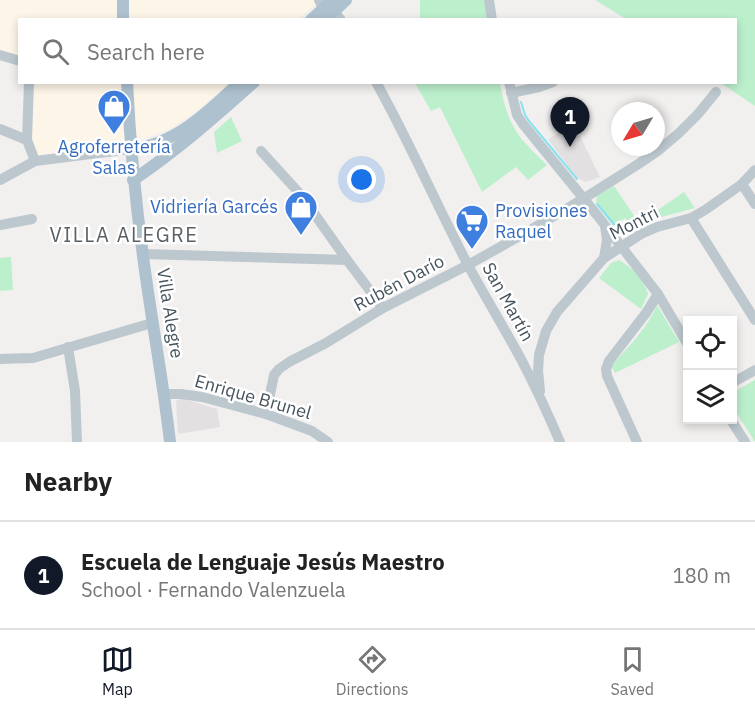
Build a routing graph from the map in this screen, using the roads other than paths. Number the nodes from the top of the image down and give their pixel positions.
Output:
1 (123, 0) edge
2 (346, 0) edge
3 (489, 0) edge
4 (329, 10) edge
5 (123, 18) edge
6 (315, 18) edge
7 (492, 18) edge
8 (0, 55) edge
9 (18, 60) edge
10 (29, 84) edge
11 (127, 84) edge
12 (238, 84) edge
13 (252, 84) edge
14 (377, 84) edge
15 (547, 84) edge
16 (510, 88) edge
17 (716, 92) dead end
18 (0, 129) edge
19 (27, 140) junction
20 (161, 142) junction
21 (131, 149) junction
22 (261, 151) dead end
23 (168, 156) junction
24 (35, 161) junction
25 (755, 170) edge
26 (0, 180) edge
27 (133, 180) junction
28 (742, 184) junction
29 (584, 198) junction
30 (755, 204) edge
31 (691, 218) junction
32 (32, 219) dead end
33 (0, 225) edge
34 (604, 225) junction
35 (621, 246) junction
36 (142, 254) junction
37 (604, 258) junction
38 (347, 260) junction
39 (468, 265) junction
40 (658, 294) junction
41 (383, 308) junction
42 (755, 320) edge
43 (152, 323) junction
44 (683, 338) edge
45 (68, 347) junction
46 (539, 355) junction
47 (519, 356) junction
48 (0, 359) edge
49 (755, 370) edge
50 (737, 380) edge
51 (165, 394) junction
52 (542, 400) junction
53 (266, 414) junction
54 (734, 424) edge
55 (77, 442) edge
56 (170, 442) edge
57 (328, 442) edge
58 (560, 442) edge
59 (637, 442) edge
60 (745, 442) edge

1 - 5 main road
2 - 4 main road
3 - 7 street
4 - 6 main road
8 - 9 street
10 - 19 street
11 - 21 main road, Villa Alegre
12 - 20 main road
13 - 23 main road
14 - 39 street, San Martín
15 - 16 street
16 - 29 street
17 - 29 street, Rubén Darío
18 - 19 street
19 - 24 street
20 - 21 main road
20 - 23 main road
21 - 24 street
21 - 27 main road, Villa Alegre
22 - 38 street
23 - 27 main road
24 - 26 street
25 - 28 street, Montri
27 - 36 main road, Villa Alegre
28 - 30 street
28 - 31 street, Montri
29 - 34 street
29 - 39 street, Rubén Darío
31 - 35 street, Montri
31 - 42 street
32 - 33 street
34 - 35 street
34 - 37 street
35 - 37 street, Montri
35 - 40 street
36 - 38 street
36 - 43 main road, Villa Alegre
37 - 46 street, Montri
38 - 41 street
39 - 41 street, Rubén Darío
39 - 47 street, San Martín
40 - 44 street
40 - 59 street
41 - 53 street, Rubén Darío
43 - 45 street
43 - 51 main road, Villa Alegre
45 - 48 street
45 - 55 street
46 - 47 street
46 - 52 street, Montri
47 - 52 street, San Martín
49 - 50 street
51 - 53 street, Enrique Brunel
51 - 56 main road, Villa Alegre
52 - 58 street, San Martín
53 - 57 street, Enrique Brunel
54 - 60 street

